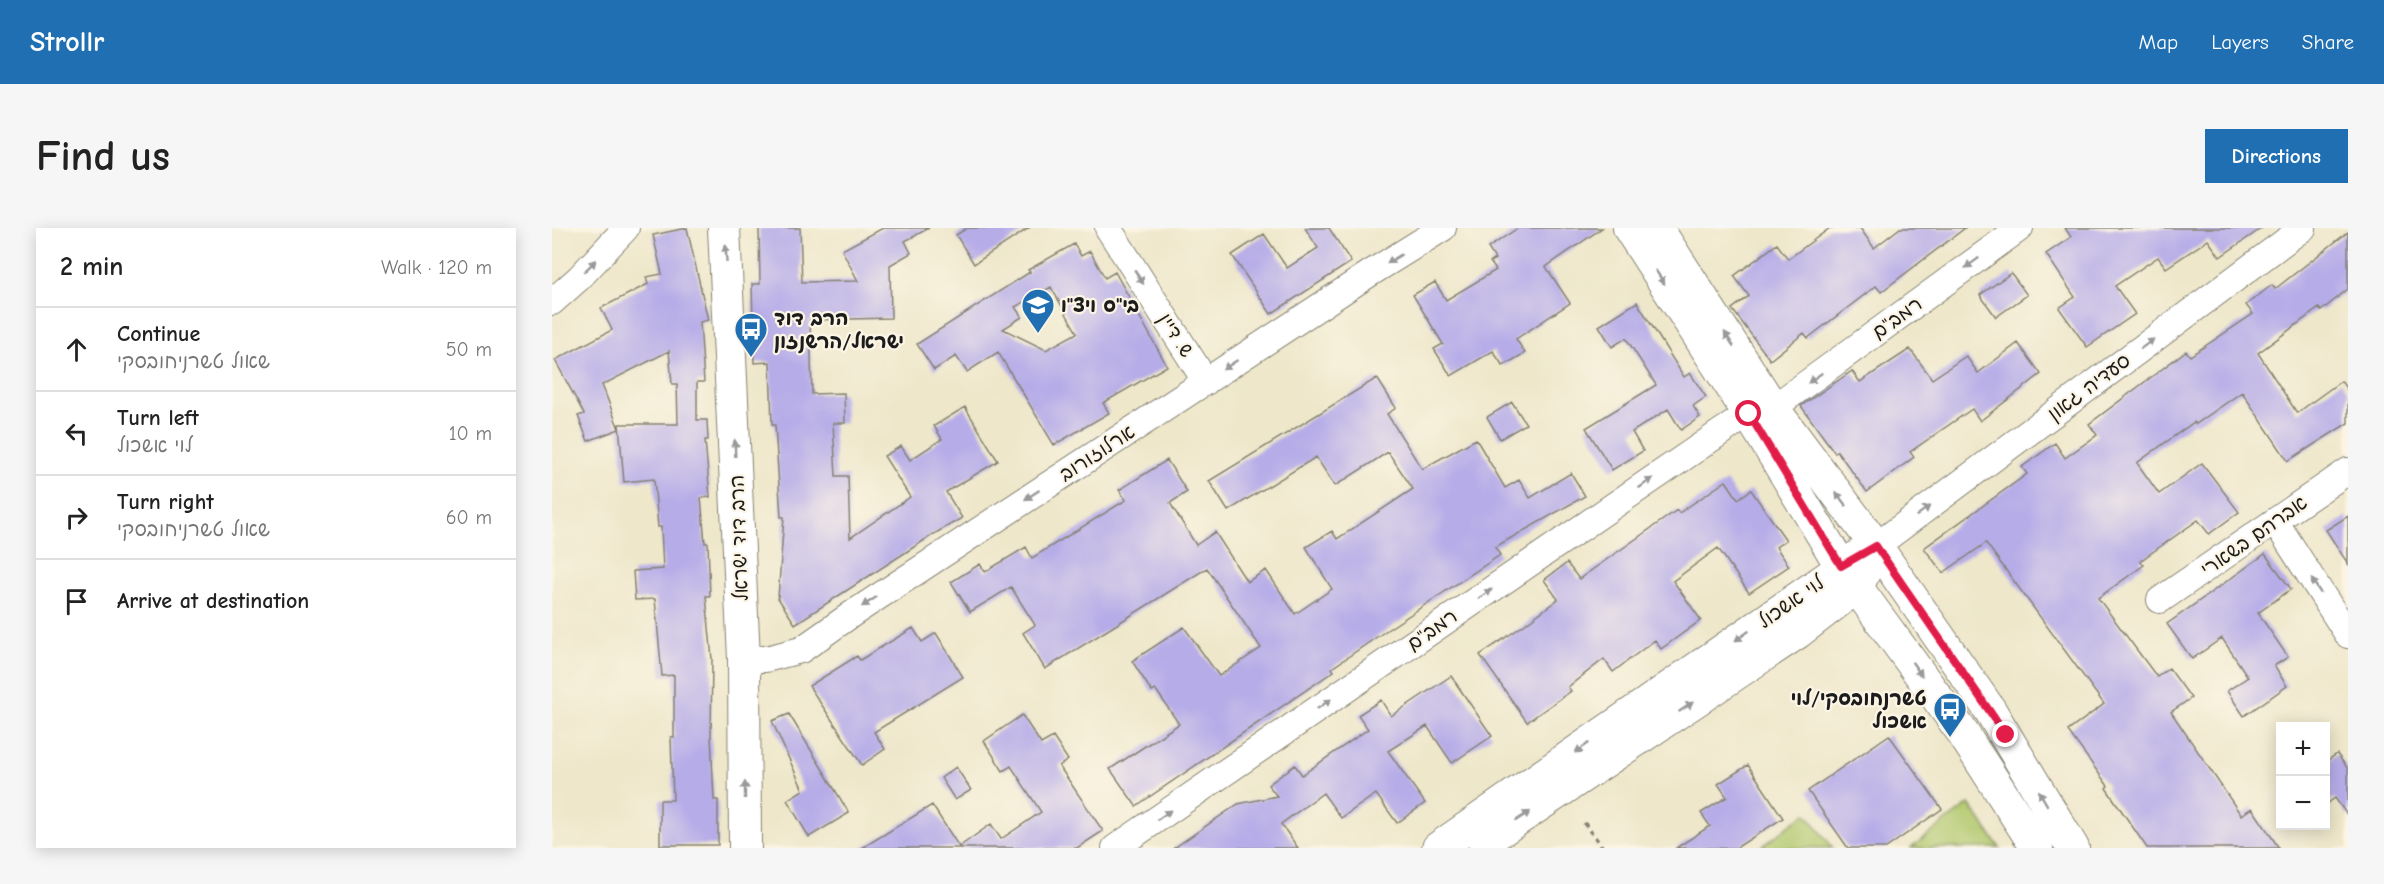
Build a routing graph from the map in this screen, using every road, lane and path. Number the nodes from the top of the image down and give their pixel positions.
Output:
1 (626, 228) edge
2 (724, 228) edge
3 (1108, 228) edge
4 (1443, 228) edge
5 (1629, 228) edge
6 (1657, 228) edge
7 (2020, 228) edge
8 (2303, 228) edge
9 (552, 302) edge
10 (1206, 382) junction
11 (1761, 411) junction
12 (2348, 471) edge
13 (2275, 521) junction
14 (1876, 546) junction
15 (1849, 576) junction
16 (2160, 600) dead end
17 (1882, 621) junction
18 (1797, 633) junction
19 (2348, 635) edge
20 (744, 659) junction
21 (1584, 823) dead end
22 (745, 848) edge
23 (1116, 848) edge
24 (1438, 848) edge
25 (1475, 848) edge
26 (1603, 848) edge
27 (2037, 848) edge
28 (2073, 848) edge

9 -> 1 street
20 -> 2 street, הרב דוד ישראל
3 -> 10 street, ש. דיין
4 -> 10 street, ארלוזורוב
5 -> 11 street
11 -> 6 street
7 -> 11 street, רמב"ם
14 -> 8 street, סעדיה גאון
10 -> 20 street, ארלוזורוב
14 -> 11 street
11 - 15 street
23 -> 11 street, רמב"ם
12 - 13 street, אברהם בשארי
13 - 16 street, אברהם בשארי
19 -> 13 street
14 - 15 street, לוי אשכול
28 -> 14 street
15 - 17 street
15 - 18 street, לוי אשכול
15 -> 24 street, לוי אשכול
17 - 18 street
17 -> 27 street
25 -> 18 street, לוי אשכול
22 -> 20 street, הרב דוד ישראל
21 - 26 path

